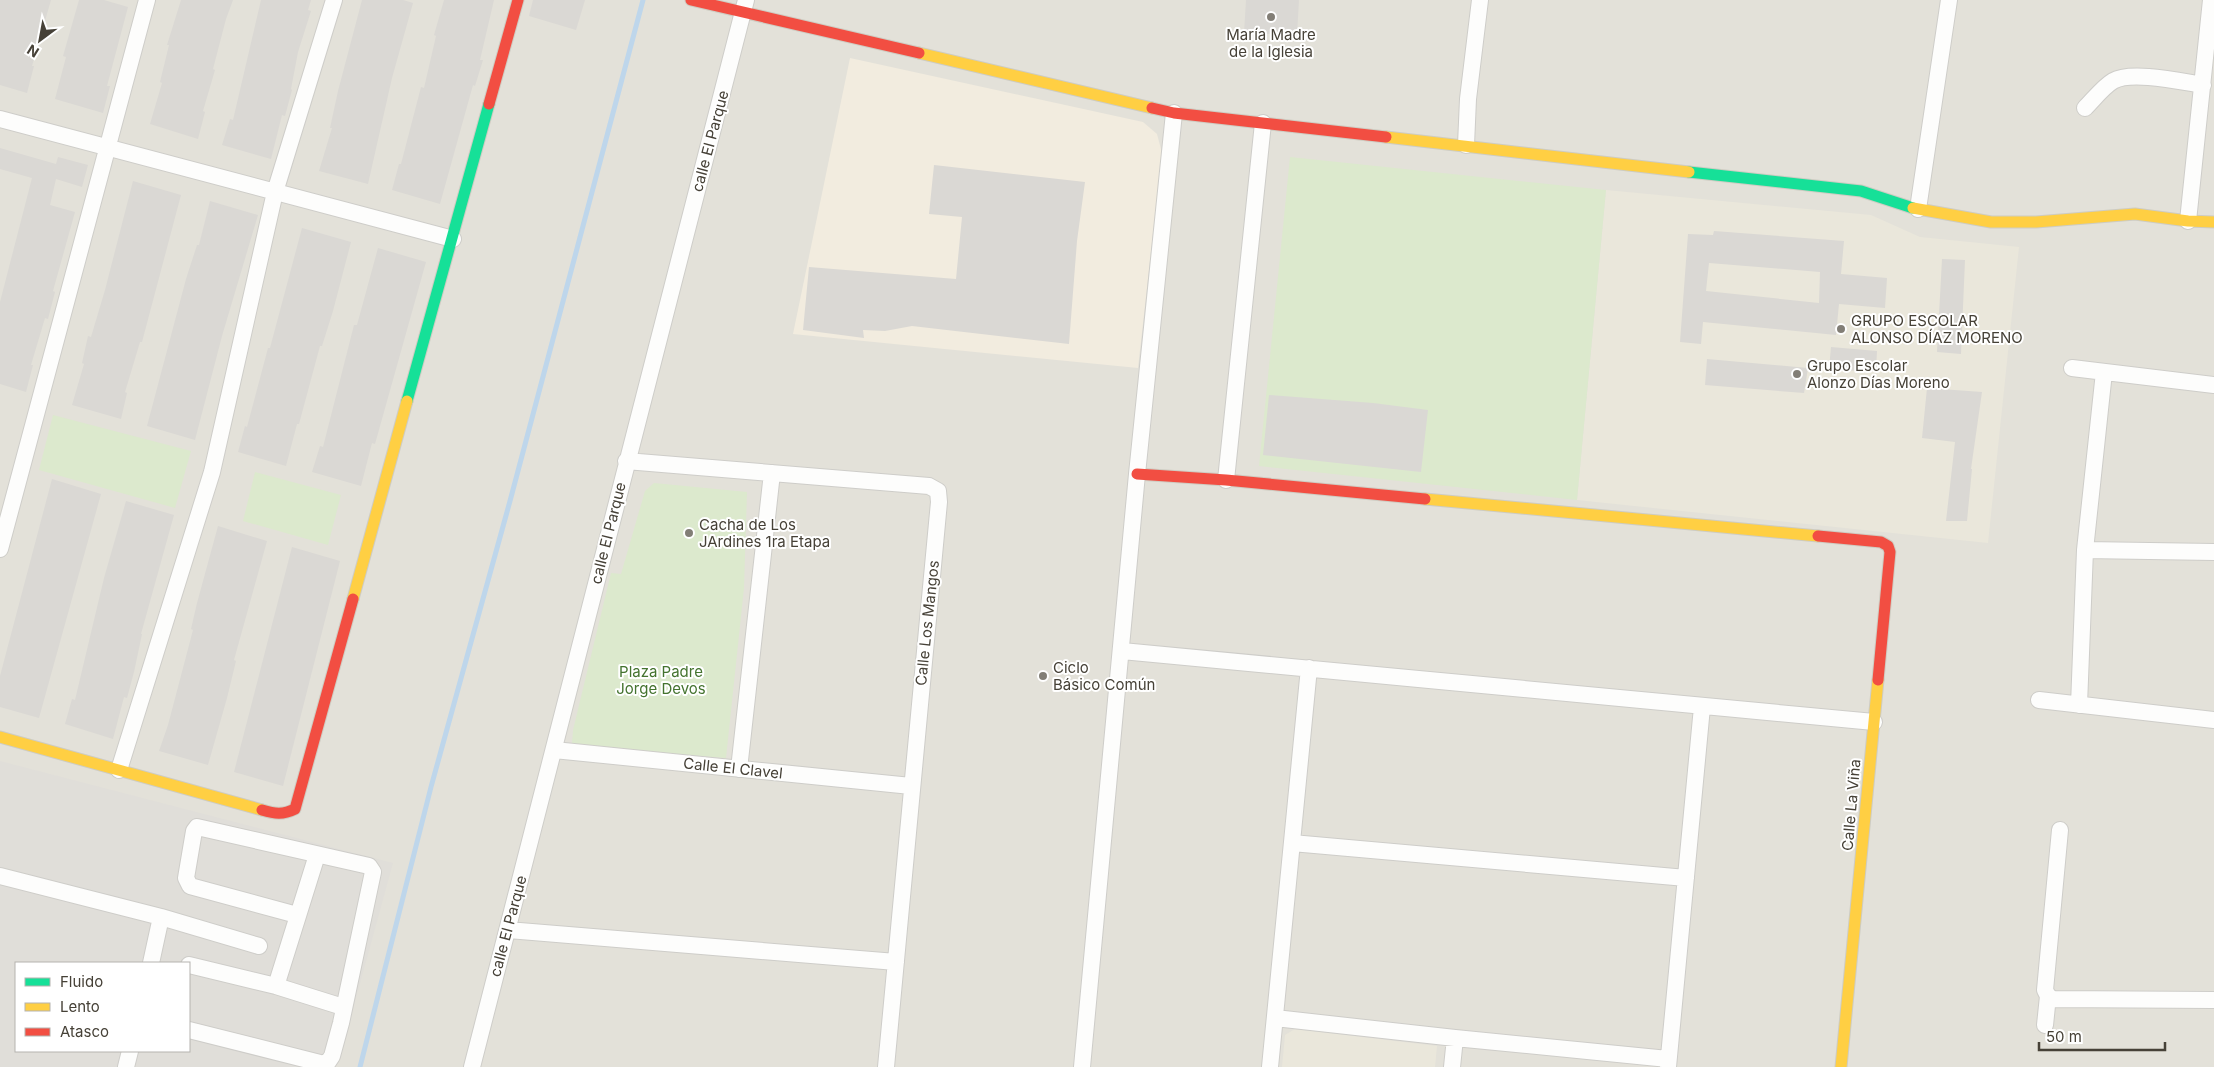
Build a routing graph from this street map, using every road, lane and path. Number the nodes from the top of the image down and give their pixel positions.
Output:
1 (147, 0) edge
2 (334, 0) edge
3 (518, 0) edge
4 (691, 0) edge
5 (1480, 0) edge
6 (1944, 0) edge
7 (2211, 0) edge
8 (744, 6) edge
9 (2203, 85) junction
10 (2085, 108) dead end
11 (1174, 113) junction
12 (0, 119) edge
13 (1263, 123) junction
14 (1466, 145) junction
15 (108, 148) junction
16 (275, 192) junction
17 (1918, 209) junction
18 (2188, 221) junction
19 (2214, 222) edge
20 (452, 238) junction
21 (2072, 368) dead end
22 (2104, 372) junction
23 (2214, 385) edge
24 (626, 461) junction
25 (772, 473) junction
26 (1137, 474) junction
27 (1226, 480) junction
28 (0, 549) edge
29 (2085, 550) junction
30 (2214, 552) edge
31 (1122, 651) junction
32 (1309, 668) junction
33 (2038, 700) dead end
34 (2079, 705) junction
35 (1702, 707) junction
36 (2214, 720) edge
37 (1874, 722) junction
38 (0, 737) edge
39 (554, 750) junction
40 (739, 769) junction
41 (119, 770) junction
42 (911, 786) junction
43 (2060, 830) dead end
44 (1292, 843) junction
45 (317, 855) junction
46 (0, 876) edge
47 (1686, 878) junction
48 (297, 915) junction
49 (161, 917) junction
50 (507, 930) junction
51 (259, 946) dead end
52 (151, 962) edge
53 (896, 962) junction
54 (190, 966) edge
55 (276, 986) junction
56 (2048, 996) junction
57 (2214, 1000) edge
58 (344, 1007) junction
59 (1275, 1018) junction
60 (2045, 1025) dead end
61 (190, 1030) edge
62 (1455, 1038) junction
63 (130, 1052) edge
64 (1668, 1063) edge
65 (126, 1067) edge
66 (472, 1067) edge
67 (886, 1067) edge
68 (1082, 1067) edge
69 (1270, 1067) edge
70 (1452, 1067) edge
71 (1842, 1067) edge

1 - 15 street
2 - 16 street
3 - 20 street
4 - 8 street
5 - 14 street
6 - 17 street
7 - 9 street
8 - 11 street
8 - 24 street, calle El Parque
9 - 10 street
9 - 18 street
11 - 13 street
11 - 26 street
12 - 15 street
13 - 14 street
13 - 27 street
14 - 17 street
15 - 16 street
15 - 28 street
16 - 20 street
16 - 41 street
17 - 18 street
18 - 19 street
20 - 41 street
21 - 22 street
22 - 23 street
22 - 29 street
24 - 25 street, Calle Los Mangos
24 - 39 street, calle El Parque
25 - 40 street
25 - 42 street, Calle Los Mangos
26 - 27 street
26 - 31 street
27 - 37 street, Calle La Viña
29 - 30 street
29 - 34 street
31 - 32 street
31 - 68 street
32 - 35 street
32 - 44 street
33 - 34 street
34 - 36 street
35 - 37 street
35 - 47 street
37 - 71 street, Calle La Viña
38 - 41 street
39 - 40 street, Calle El Clavel
39 - 50 street, calle El Parque
40 - 42 street, Calle El Clavel
42 - 53 street, Calle Los Mangos
43 - 56 street
44 - 47 street
44 - 59 street
45 - 48 street
45 - 48 street
45 - 58 street
46 - 49 street
47 - 64 street
48 - 55 street
49 - 51 street
49 - 52 street
50 - 53 street
50 - 66 street, calle El Parque
53 - 67 street, Calle Los Mangos
54 - 55 street
55 - 58 street
56 - 57 street
56 - 60 street
58 - 61 street
59 - 62 street
59 - 69 street
62 - 64 street
62 - 70 street
63 - 65 street

